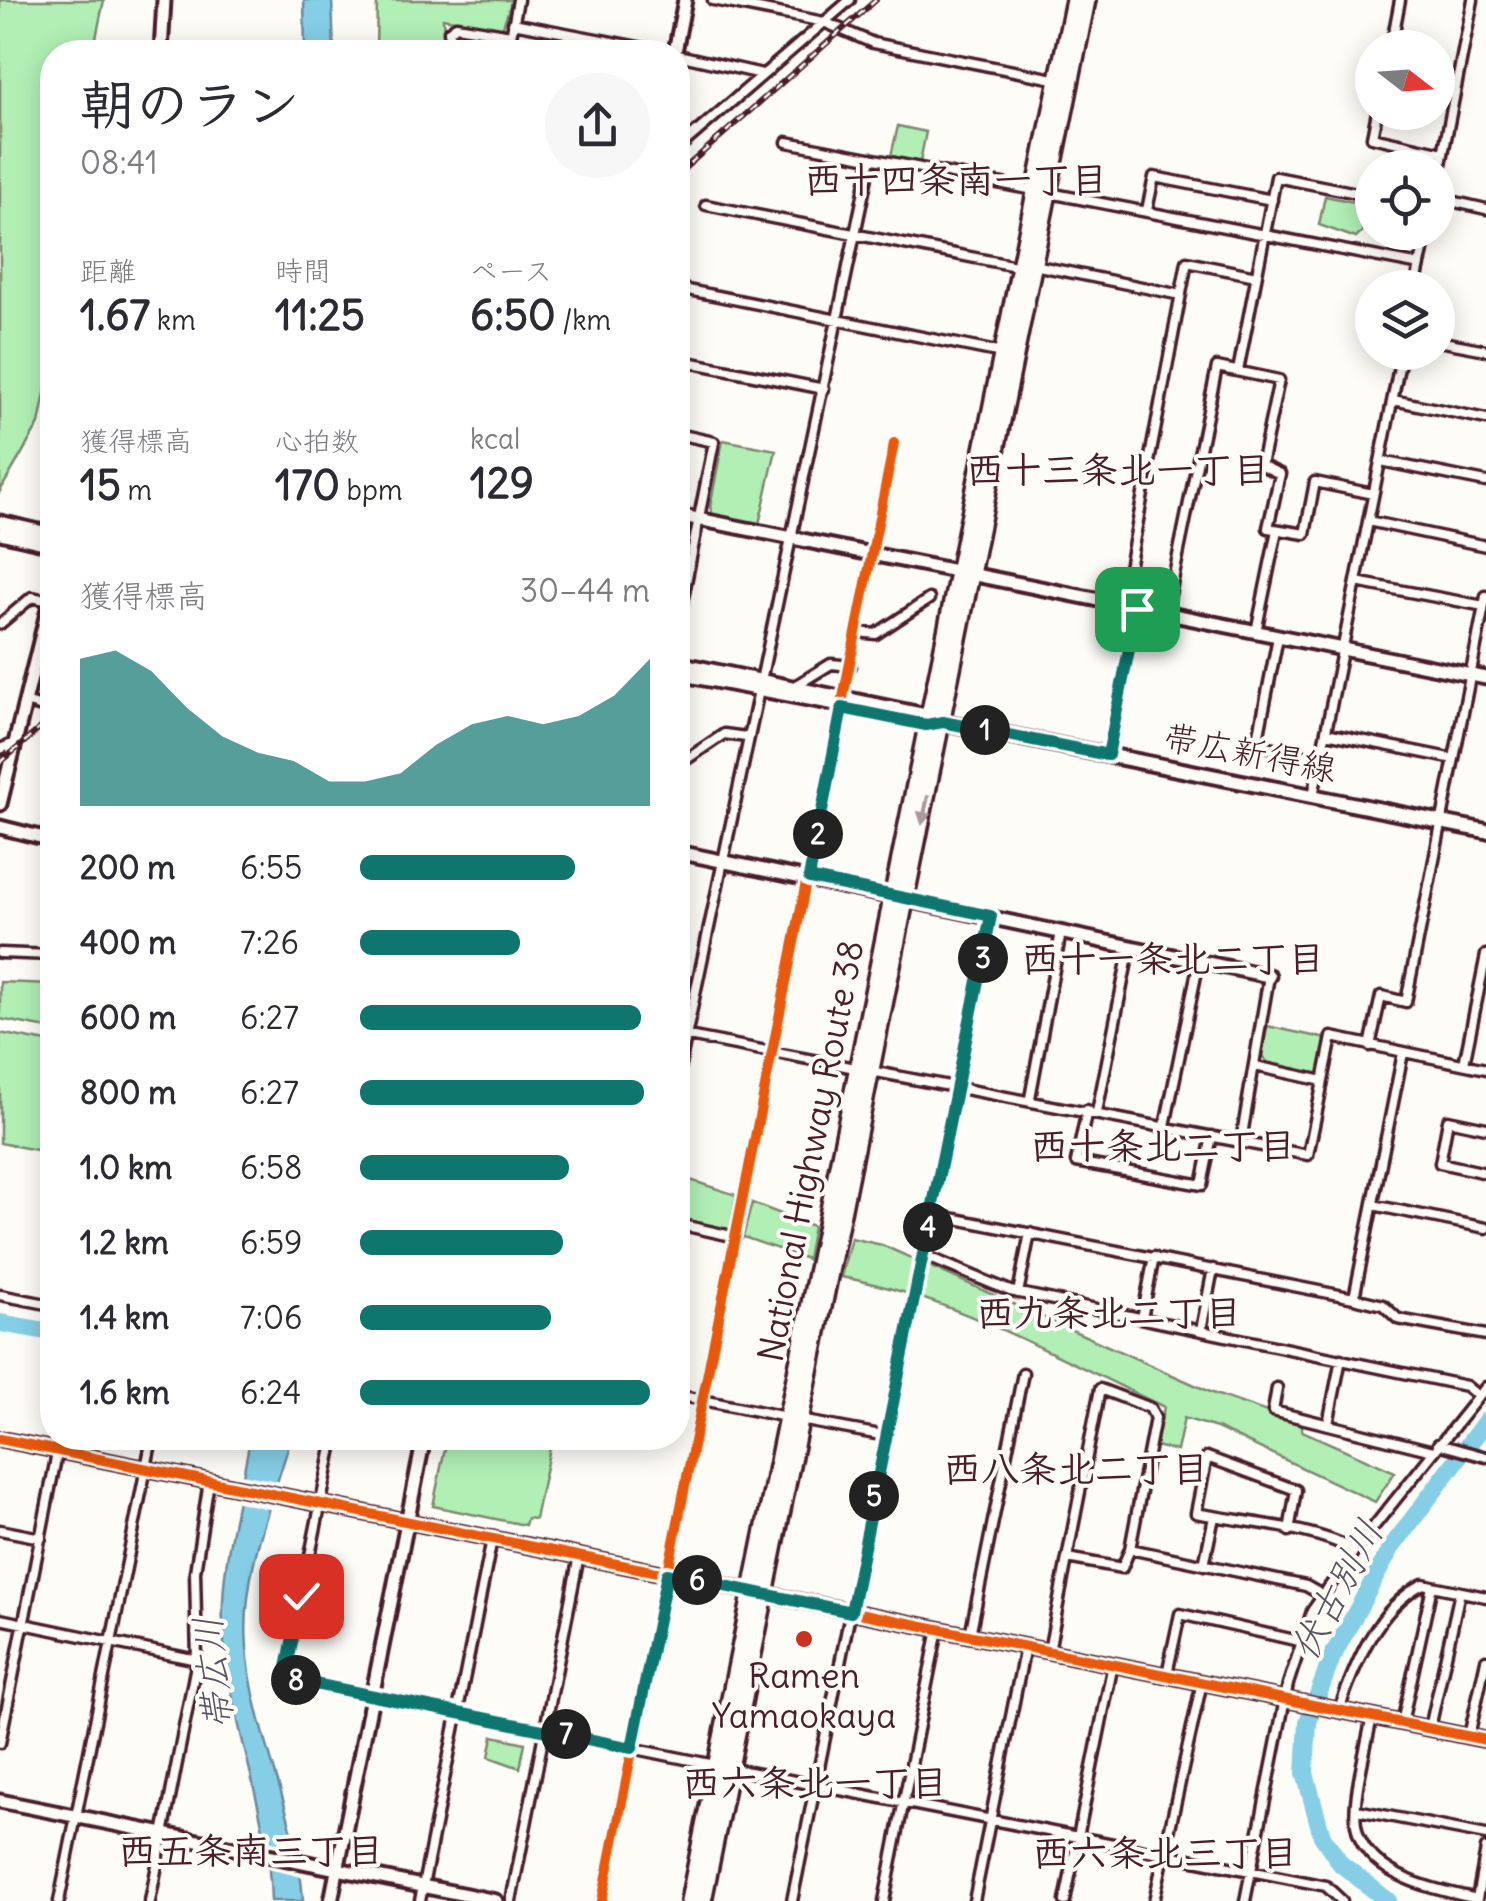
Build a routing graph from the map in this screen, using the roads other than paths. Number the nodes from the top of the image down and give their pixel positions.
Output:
1 (164, 0) edge
2 (518, 0) edge
3 (686, 0) edge
4 (714, 0) edge
5 (850, 0) edge
6 (1074, 0) edge
7 (1087, 0) edge
8 (1400, 0) edge
9 (1473, 0) edge
10 (824, 22) junction
11 (513, 23) junction
12 (1394, 30) edge
13 (568, 34) junction
14 (511, 36) junction
15 (162, 40) edge
16 (450, 40) edge
17 (510, 40) edge
18 (567, 40) edge
19 (589, 40) edge
20 (679, 40) edge
21 (690, 57) edge
22 (762, 74) junction
23 (1064, 82) junction
24 (1374, 130) edge
25 (690, 137) edge
26 (787, 142) dead end
27 (1429, 150) edge
28 (1444, 150) edge
29 (871, 158) junction
30 (1041, 191) junction
31 (1355, 193) edge
32 (1272, 200) junction
33 (1455, 202) edge
34 (706, 205) dead end
35 (1486, 209) edge
36 (1147, 210) junction
37 (1265, 233) junction
38 (855, 234) junction
39 (1423, 250) edge
40 (1420, 265) junction
41 (1026, 266) junction
42 (1419, 270) edge
43 (1256, 276) junction
44 (690, 290) edge
45 (1181, 295) junction
46 (838, 319) junction
47 (1455, 344) edge
48 (1486, 350) edge
49 (1009, 354) junction
50 (690, 362) edge
51 (1399, 370) edge
52 (1238, 371) junction
53 (824, 389) junction
54 (1393, 400) junction
55 (1486, 419) edge
56 (690, 437) edge
57 (894, 443) dead end
58 (1380, 460) junction
59 (1486, 482) edge
60 (1373, 494) junction
61 (690, 518) edge
62 (699, 520) junction
63 (1368, 521) junction
64 (0, 522) edge
65 (1277, 530) junction
66 (40, 531) edge
67 (0, 533) edge
68 (790, 538) junction
69 (40, 542) edge
70 (1486, 546) edge
71 (872, 555) junction
72 (690, 564) edge
73 (965, 573) junction
74 (1356, 582) junction
75 (40, 598) edge
76 (929, 599) dead end
77 (1485, 601) edge
78 (1122, 605) junction
79 (1137, 609) junction
80 (1166, 614) junction
81 (0, 624) edge
82 (858, 632) junction
83 (1256, 632) junction
84 (1278, 637) junction
85 (40, 645) edge
86 (1343, 650) junction
87 (690, 666) edge
88 (851, 666) junction
89 (1471, 674) junction
90 (690, 676) edge
91 (1486, 678) edge
92 (758, 685) junction
93 (795, 686) junction
94 (26, 702) junction
95 (844, 702) junction
96 (40, 706) edge
97 (933, 720) junction
98 (1326, 733) junction
99 (746, 738) junction
100 (15, 743) junction
101 (0, 749) edge
102 (1108, 755) junction
103 (690, 757) edge
104 (1321, 759) junction
105 (1454, 759) junction
106 (1314, 796) junction
107 (0, 804) edge
108 (1443, 822) junction
109 (0, 827) edge
110 (1486, 831) edge
111 (40, 837) edge
112 (690, 854) edge
113 (721, 860) junction
114 (809, 878) junction
115 (900, 897) junction
116 (991, 916) junction
117 (1062, 932) junction
118 (1130, 946) junction
119 (0, 952) edge
120 (40, 954) edge
121 (1486, 956) edge
122 (1199, 961) junction
123 (1269, 976) joint
124 (690, 998) edge
125 (690, 1036) edge
126 (1370, 1046) junction
127 (774, 1053) junction
128 (1403, 1053) junction
129 (1464, 1064) junction
130 (1255, 1066) junction
131 (1486, 1069) edge
132 (865, 1071) junction
133 (1323, 1081) junction
134 (957, 1084) junction
135 (1030, 1098) junction
136 (1092, 1111) junction
137 (1166, 1126) junction
138 (1486, 1128) edge
139 (1212, 1136) junction
140 (1241, 1141) junction
141 (1486, 1173) edge
142 (1373, 1205) junction
143 (931, 1214) junction
144 (690, 1227) edge
145 (1486, 1228) edge
146 (1030, 1233) junction
147 (736, 1238) junction
148 (922, 1255) junction
149 (1154, 1256) junction
150 (1213, 1269) junction
151 (1018, 1293) junction
152 (0, 1295) edge
153 (1354, 1298) junction
154 (40, 1302) edge
155 (1142, 1318) junction
156 (1201, 1330) junction
157 (1486, 1335) edge
158 (1341, 1359) junction
159 (1023, 1373) dead end
160 (1486, 1387) edge
161 (1277, 1388) dead end
162 (1478, 1396) junction
163 (690, 1398) edge
164 (702, 1401) junction
165 (794, 1419) junction
166 (1328, 1424) junction
167 (886, 1436) junction
168 (0, 1439) edge
169 (40, 1442) edge
170 (1436, 1447) junction
171 (57, 1450) edge
172 (79, 1450) edge
173 (150, 1450) edge
174 (331, 1450) edge
175 (422, 1450) edge
176 (1486, 1457) edge
177 (146, 1469) junction
178 (209, 1482) junction
179 (320, 1504) junction
180 (1214, 1517) junction
181 (408, 1521) junction
182 (0, 1530) edge
183 (1288, 1531) junction
184 (42, 1538) junction
185 (492, 1538) junction
186 (1130, 1550) junction
187 (1354, 1550) junction
188 (580, 1556) junction
189 (1067, 1558) junction
190 (1204, 1565) junction
191 (667, 1574) junction
192 (1432, 1586) junction
193 (1460, 1592) junction
194 (760, 1593) junction
195 (1322, 1595) junction
196 (1486, 1597) edge
197 (851, 1612) junction
198 (0, 1619) edge
199 (23, 1624) junction
200 (938, 1629) junction
201 (970, 1635) junction
202 (1299, 1641) junction
203 (111, 1642) junction
204 (1025, 1646) junction
205 (1049, 1652) junction
206 (198, 1660) junction
207 (1486, 1660) edge
208 (1113, 1664) junction
209 (1167, 1674) junction
210 (1202, 1682) junction
211 (373, 1694) junction
212 (1285, 1700) junction
213 (1333, 1709) junction
214 (3, 1711) edge
215 (459, 1712) junction
216 (1372, 1716) junction
217 (1402, 1722) junction
218 (1430, 1728) junction
219 (545, 1730) junction
220 (1469, 1736) junction
221 (1486, 1740) edge
222 (0, 1744) edge
223 (632, 1748) junction
224 (724, 1766) junction
225 (815, 1785) junction
226 (0, 1801) edge
227 (904, 1802) junction
228 (1357, 1810) junction
229 (77, 1817) junction
230 (991, 1821) junction
231 (164, 1834) junction
232 (1486, 1834) edge
233 (1078, 1838) junction
234 (1486, 1850) edge
235 (1164, 1856) junction
236 (337, 1869) junction
237 (1251, 1873) junction
238 (423, 1886) junction
239 (1338, 1900) edge
240 (58, 1901) edge
241 (150, 1901) edge
242 (331, 1901) edge
243 (420, 1901) edge
244 (496, 1901) edge
245 (511, 1901) edge
246 (602, 1901) edge
247 (689, 1901) edge
248 (703, 1901) edge
249 (792, 1901) edge
250 (884, 1901) edge
251 (974, 1901) edge
252 (1065, 1901) edge
253 (1154, 1901) edge
254 (1246, 1901) edge

1 - 15 street
2 - 11 street
3 - 20 street
4 - 10 street
5 - 10 street
6 - 23 highway, National Highway Route 38
7 - 23 highway, National Highway Route 38
8 - 12 street
9 - 28 street
10 - 22 street
10 - 23 street
11 - 13 street
11 - 14 street
13 - 18 street
13 - 19 street
14 - 16 street
14 - 17 street
21 - 22 street
22 - 25 street
23 - 30 highway, National Highway Route 38
24 - 27 street
26 - 29 street
29 - 30 street
29 - 38 street
30 - 36 street
30 - 41 highway, National Highway Route 38
31 - 32 street
32 - 36 street
32 - 37 street
33 - 35 street
34 - 38 street
36 - 37 street
37 - 40 street
37 - 43 street
38 - 41 street
38 - 46 street
39 - 40 street
40 - 42 street
41 - 45 street
41 - 49 highway, National Highway Route 38
43 - 45 street
43 - 52 street
44 - 46 street
45 - 78 street
46 - 49 street
46 - 53 street
47 - 48 street
49 - 73 highway, National Highway Route 38
50 - 53 street
51 - 54 street
52 - 65 street
52 - 80 street
53 - 68 street
54 - 55 street
54 - 58 street
56 - 62 street
57 - 71 street
58 - 59 street
58 - 60 street
60 - 63 street
60 - 65 street
61 - 62 street
62 - 68 street
62 - 72 street
63 - 70 street
63 - 74 street
64 - 66 street
65 - 83 street
67 - 69 street
68 - 71 street
68 - 92 street
71 - 73 street
71 - 82 street
73 - 78 street
73 - 97 highway, National Highway Route 38
74 - 77 street
74 - 86 street
75 - 81 street
76 - 82 street
77 - 89 street
78 - 79 street
79 - 80 street
79 - 102 street
80 - 83 street
82 - 88 street
83 - 84 street
84 - 86 street
84 - 104 street
85 - 94 street
86 - 89 street
86 - 98 street
87 - 92 street
88 - 93 street
88 - 95 street
89 - 91 street
89 - 105 street
90 - 92 street
92 - 93 street
92 - 95 street
92 - 99 street
93 - 95 street
94 - 96 street
94 - 100 street
95 - 97 street
95 - 114 street
97 - 102 main road, 帯広新得線
97 - 115 highway, National Highway Route 38
98 - 104 street
98 - 105 street
99 - 103 street
99 - 113 street
100 - 101 street
100 - 107 street
102 - 106 main road, 帯広新得線
104 - 106 street
105 - 108 street
106 - 108 main road, 帯広新得線
108 - 110 main road, 帯広新得線
108 - 126 street
109 - 111 street
112 - 113 street
113 - 114 street
113 - 124 street
114 - 115 street
114 - 127 street
115 - 116 street
115 - 132 highway, National Highway Route 38
116 - 117 street
116 - 134 street
117 - 118 street
117 - 135 street
118 - 122 street
118 - 136 street
119 - 120 street
121 - 129 street
122 - 123 street
122 - 137 street
123 - 130 street
125 - 127 street
126 - 128 street
126 - 133 street
127 - 132 street
127 - 147 street
128 - 129 street
128 - 142 street
129 - 131 street
130 - 133 street
130 - 140 street
132 - 134 street
132 - 165 highway, National Highway Route 38
133 - 140 street
134 - 135 street
134 - 143 street
135 - 136 street
136 - 137 street
136 - 139 street
137 - 139 street
138 - 141 street
139 - 140 street
142 - 145 street
142 - 153 street
143 - 146 street
143 - 148 street
144 - 147 street
146 - 149 street
146 - 151 street
147 - 164 street
148 - 151 street
148 - 167 street
149 - 150 street
149 - 155 street
150 - 153 street
150 - 156 street
151 - 155 street
152 - 154 street
153 - 157 street
155 - 156 street
156 - 158 street
158 - 162 street
158 - 166 street
159 - 201 street
160 - 162 street
161 - 166 street
162 - 170 street
163 - 164 street
164 - 165 street
164 - 191 street
165 - 167 street
165 - 194 highway, National Highway Route 38
166 - 170 street
167 - 197 street
168 - 169 street
170 - 176 street
170 - 187 street
171 - 184 street
172 - 177 street
173 - 177 street
174 - 179 street
175 - 181 street
177 - 178 street
177 - 203 street
178 - 179 street
178 - 206 street
179 - 181 street
179 - 211 street
180 - 183 street
180 - 183 street
180 - 190 street
181 - 185 street
181 - 211 street
182 - 184 street
183 - 187 street
184 - 199 street
185 - 188 street
185 - 215 street
186 - 189 street
186 - 189 street
186 - 190 street
187 - 195 street
188 - 191 street
188 - 219 street
189 - 205 street
190 - 195 street
191 - 194 street
191 - 223 street
192 - 193 street
192 - 213 street
192 - 217 street
193 - 196 street
193 - 218 street
194 - 197 street
194 - 224 highway, National Highway Route 38
195 - 202 street
197 - 200 street
197 - 225 street
198 - 199 street
199 - 203 street
199 - 214 street
200 - 201 street
200 - 227 street
201 - 204 street
202 - 209 street
202 - 212 street
203 - 206 street
203 - 229 street
204 - 205 street
204 - 230 street
205 - 208 street
206 - 231 street
207 - 220 street
208 - 209 street
208 - 233 street
209 - 210 street
210 - 212 street
210 - 235 street
211 - 215 street
211 - 236 street
212 - 213 street
212 - 237 street
213 - 216 street
214 - 222 street
215 - 219 street
215 - 238 street
216 - 217 street
216 - 228 street
217 - 218 street
218 - 220 street
219 - 223 street
219 - 245 street
220 - 221 street
223 - 224 street
223 - 246 street
224 - 225 street
224 - 247 highway, National Highway Route 38
224 - 248 highway, National Highway Route 38
225 - 227 street
225 - 249 street
226 - 229 street
227 - 230 street
227 - 250 street
228 - 232 street
228 - 234 street
229 - 231 street
229 - 240 street
230 - 233 street
230 - 251 street
231 - 236 street
231 - 241 street
233 - 235 street
233 - 252 street
235 - 237 street
235 - 253 street
236 - 238 street
236 - 242 street
237 - 239 street
237 - 254 street
238 - 243 street
238 - 244 street

